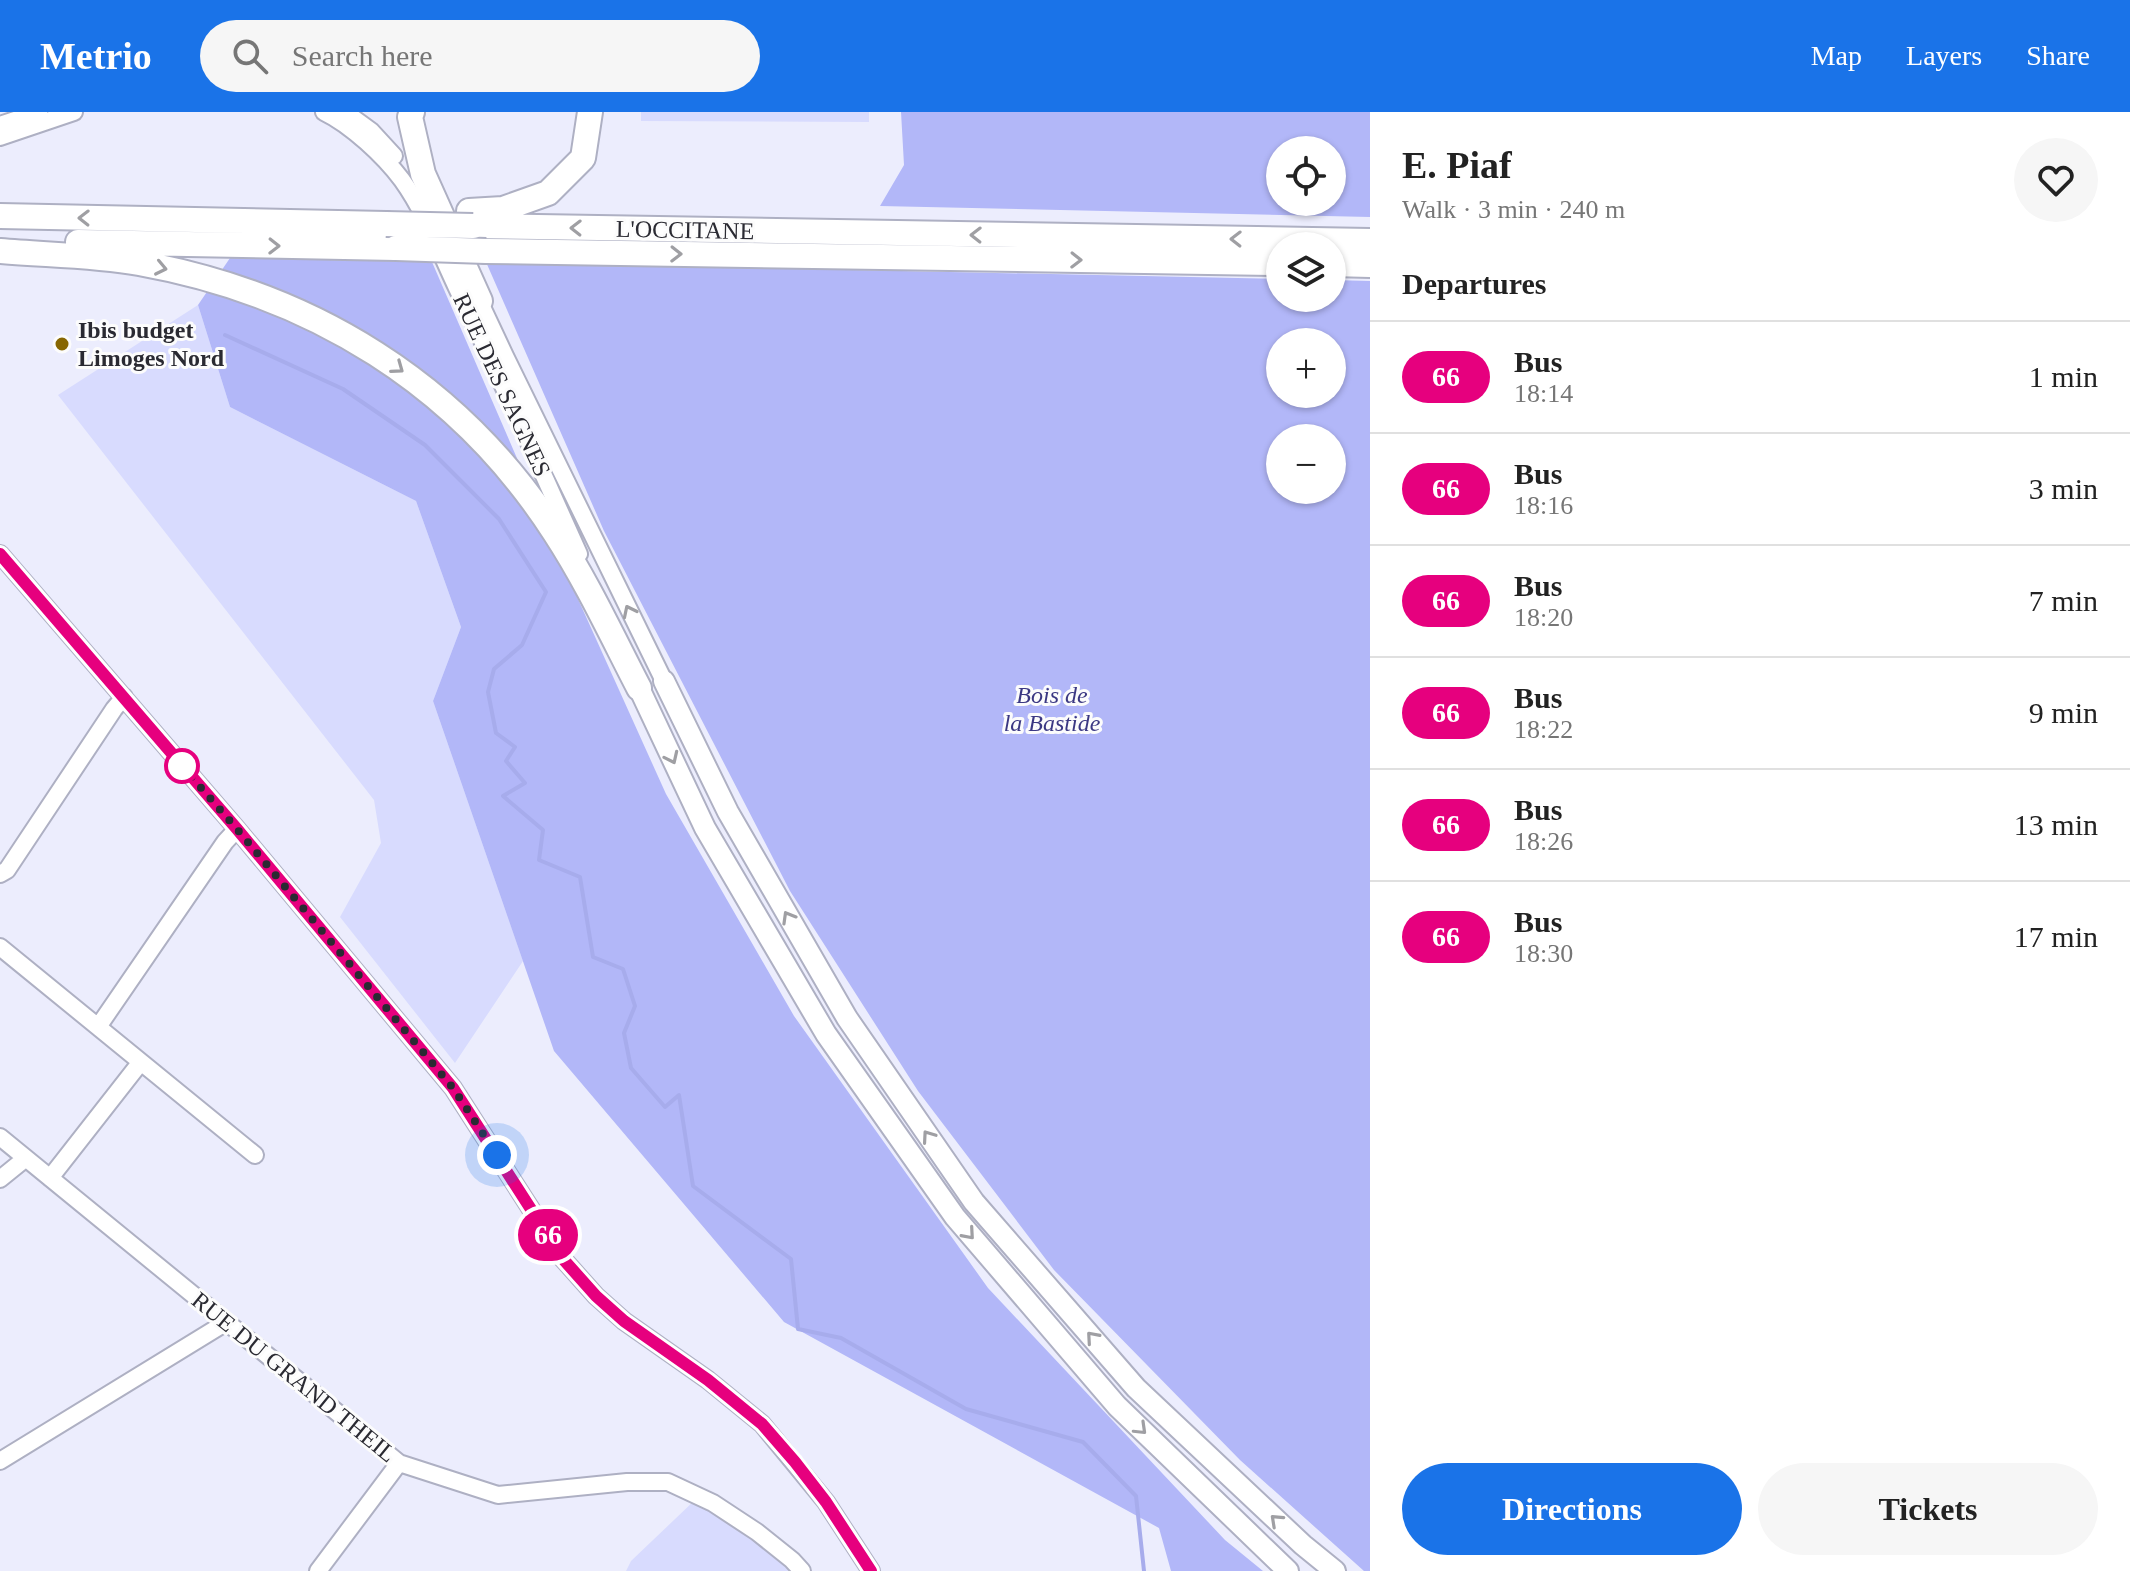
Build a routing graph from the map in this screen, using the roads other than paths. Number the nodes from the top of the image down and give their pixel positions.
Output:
1 (39, 112) edge
2 (74, 112) edge
3 (324, 112) edge
4 (345, 112) edge
5 (412, 112) edge
6 (590, 112) edge
7 (0, 125) edge
8 (0, 137) edge
9 (0, 216) edge
10 (471, 218) junction
11 (0, 240) edge
12 (1370, 241) edge
13 (0, 251) edge
14 (1266, 263) edge
15 (1346, 264) edge
16 (1370, 265) edge
17 (480, 301) junction
18 (0, 554) edge
19 (664, 681) joint
20 (639, 688) junction
21 (124, 697) junction
22 (237, 829) junction
23 (0, 874) edge
24 (0, 947) edge
25 (98, 1027) junction
26 (140, 1063) junction
27 (0, 1137) edge
28 (255, 1155) dead end
29 (26, 1158) junction
30 (50, 1178) junction
31 (0, 1179) edge
32 (225, 1323) junction
33 (0, 1461) edge
34 (399, 1463) junction
35 (318, 1571) edge
36 (802, 1571) edge
37 (871, 1571) edge
38 (1288, 1571) edge
39 (1335, 1571) edge

1 - 7 street
2 - 8 street
3 - 20 street, RUE DES SAGNES
4 - 17 street, RUE DES SAGNES
5 - 17 highway
6 - 10 highway
10 -> 9 highway, L'OCCITANE, bridge
12 -> 10 highway, L'OCCITANE
11 -> 14 highway, L'OCCITANE, bridge
13 -> 20 highway
15 - 16 highway
19 -> 17 street, RUE DES SAGNES
18 - 21 street
39 -> 19 main road
20 -> 38 main road
21 - 22 street
21 - 23 street
22 - 25 street
22 - 37 street
24 - 25 street
25 - 26 street
26 - 28 street
26 - 30 street
27 - 29 street, RUE DU GRAND THEIL
29 - 30 street, RUE DU GRAND THEIL
29 - 31 street
30 - 32 street, RUE DU GRAND THEIL
32 - 33 street
32 - 34 street, RUE DU GRAND THEIL
34 - 35 street
34 - 36 street, RUE DU GRAND THEIL

